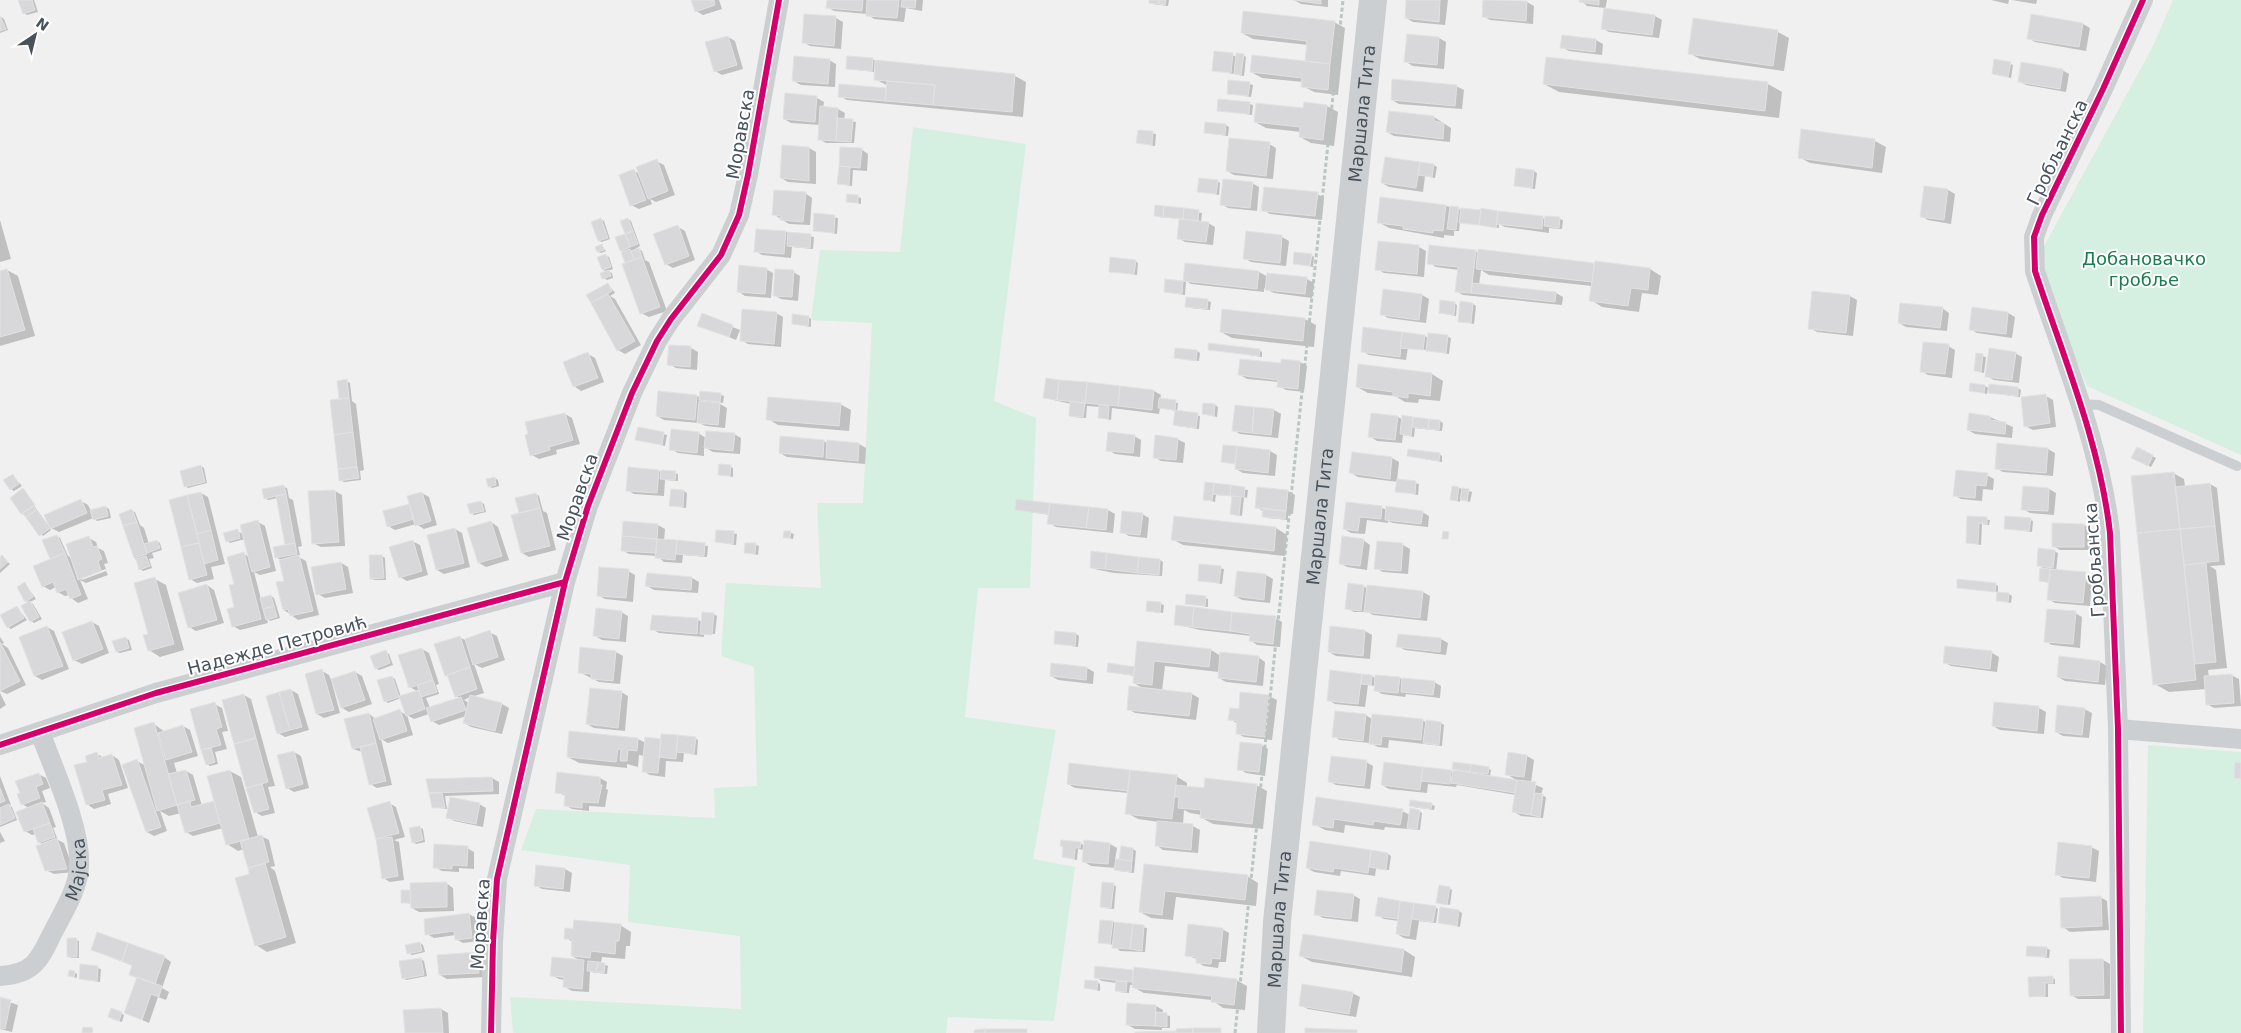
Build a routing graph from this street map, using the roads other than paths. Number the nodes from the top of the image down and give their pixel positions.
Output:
1 (779, 0) edge
2 (1373, 0) edge
3 (2143, 0) edge
4 (2079, 404) junction
5 (2237, 466) dead end
6 (565, 582) junction
7 (2118, 729) junction
8 (40, 732) junction
9 (2241, 738) edge
10 (0, 745) edge
11 (0, 976) edge
12 (491, 1033) edge
13 (1271, 1033) edge
14 (2121, 1033) edge

1 - 6 street, Моравска
2 - 13 main road, Маршала Тита
3 - 4 street, Гробљанска
4 - 5 lane
4 - 7 street, Гробљанска
6 - 8 street, Надежде Петровић
6 - 12 street, Моравска
7 - 9 street
7 - 14 street, Гробљанска
8 - 10 street, Надежде Петровић
8 - 11 street, Мајска

